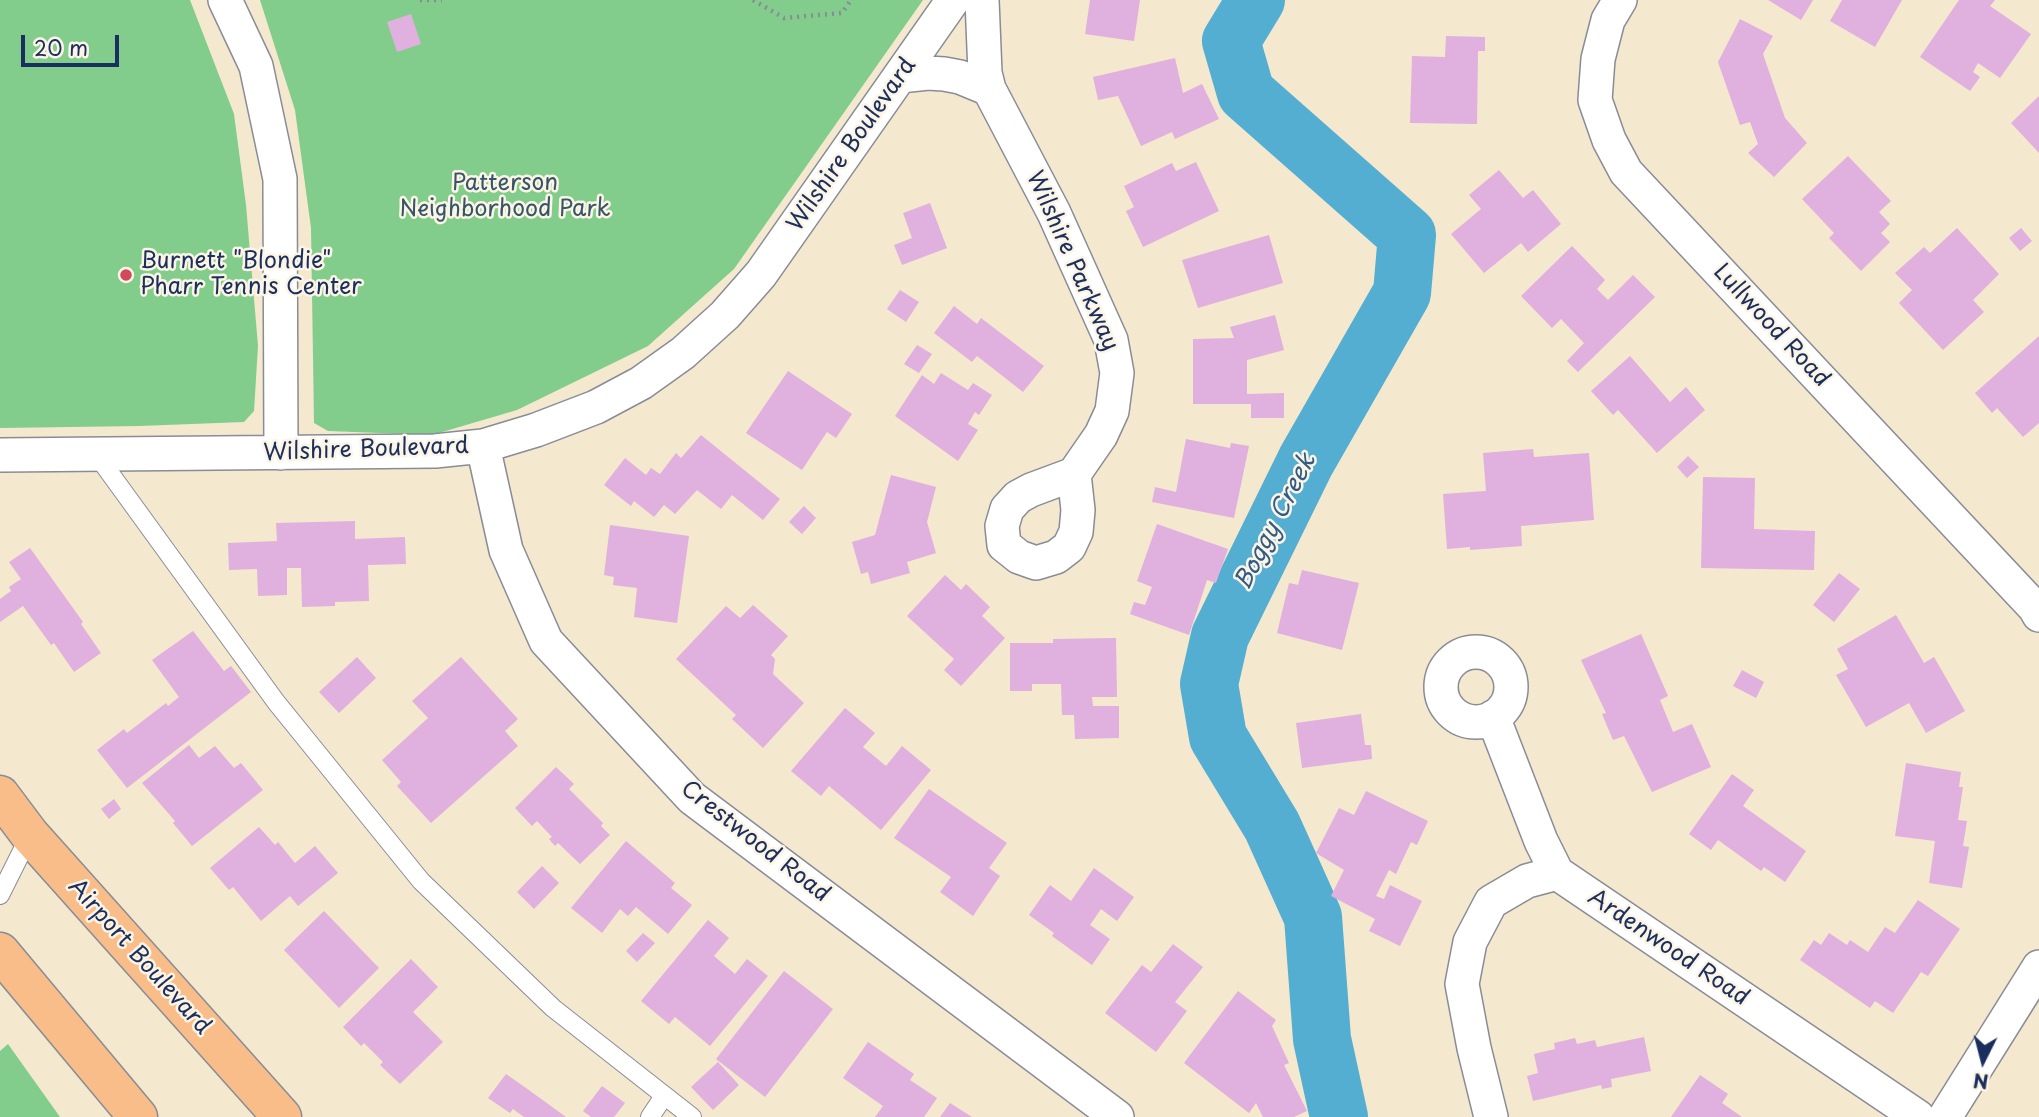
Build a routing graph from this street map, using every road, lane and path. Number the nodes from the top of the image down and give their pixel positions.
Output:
1 (225, 0) edge
2 (420, 0) edge
3 (442, 0) edge
4 (753, 0) edge
5 (851, 0) edge
6 (953, 0) edge
7 (982, 0) edge
8 (1620, 0) edge
9 (900, 76) junction
10 (989, 89) junction
11 (483, 446) junction
12 (281, 453) junction
13 (96, 454) junction
14 (0, 455) edge
15 (1074, 474) dead end
16 (2039, 615) edge
17 (1493, 717) dead end
18 (0, 795) edge
19 (30, 835) junction
20 (1557, 873) junction
21 (0, 895) edge
22 (0, 952) edge
23 (2039, 967) edge
24 (664, 1096) junction
25 (138, 1117) edge
26 (282, 1117) edge
27 (650, 1117) edge
28 (692, 1117) edge
29 (1117, 1117) edge
30 (1491, 1117) edge
31 (1918, 1117) edge
32 (1945, 1117) edge

1 - 12 street
2 - 3 path
4 - 5 path
6 - 9 street, Wilshire Boulevard
7 - 10 street, Wilshire Parkway
8 - 16 street, Lullwood Road
9 - 10 street
9 - 11 street, Wilshire Boulevard
10 - 15 street, Wilshire Parkway
11 - 12 street, Wilshire Boulevard
11 - 29 street, Crestwood Road
12 - 13 street, Wilshire Boulevard
13 - 14 street, Wilshire Boulevard
13 - 24 lane
17 - 20 street, Ardenwood Road
18 - 19 main road, Airport Boulevard
19 - 21 lane
19 - 26 main road, Airport Boulevard
20 - 30 street
20 - 31 street, Ardenwood Road
22 - 25 main road
23 - 32 street
24 - 27 lane
24 - 28 lane

